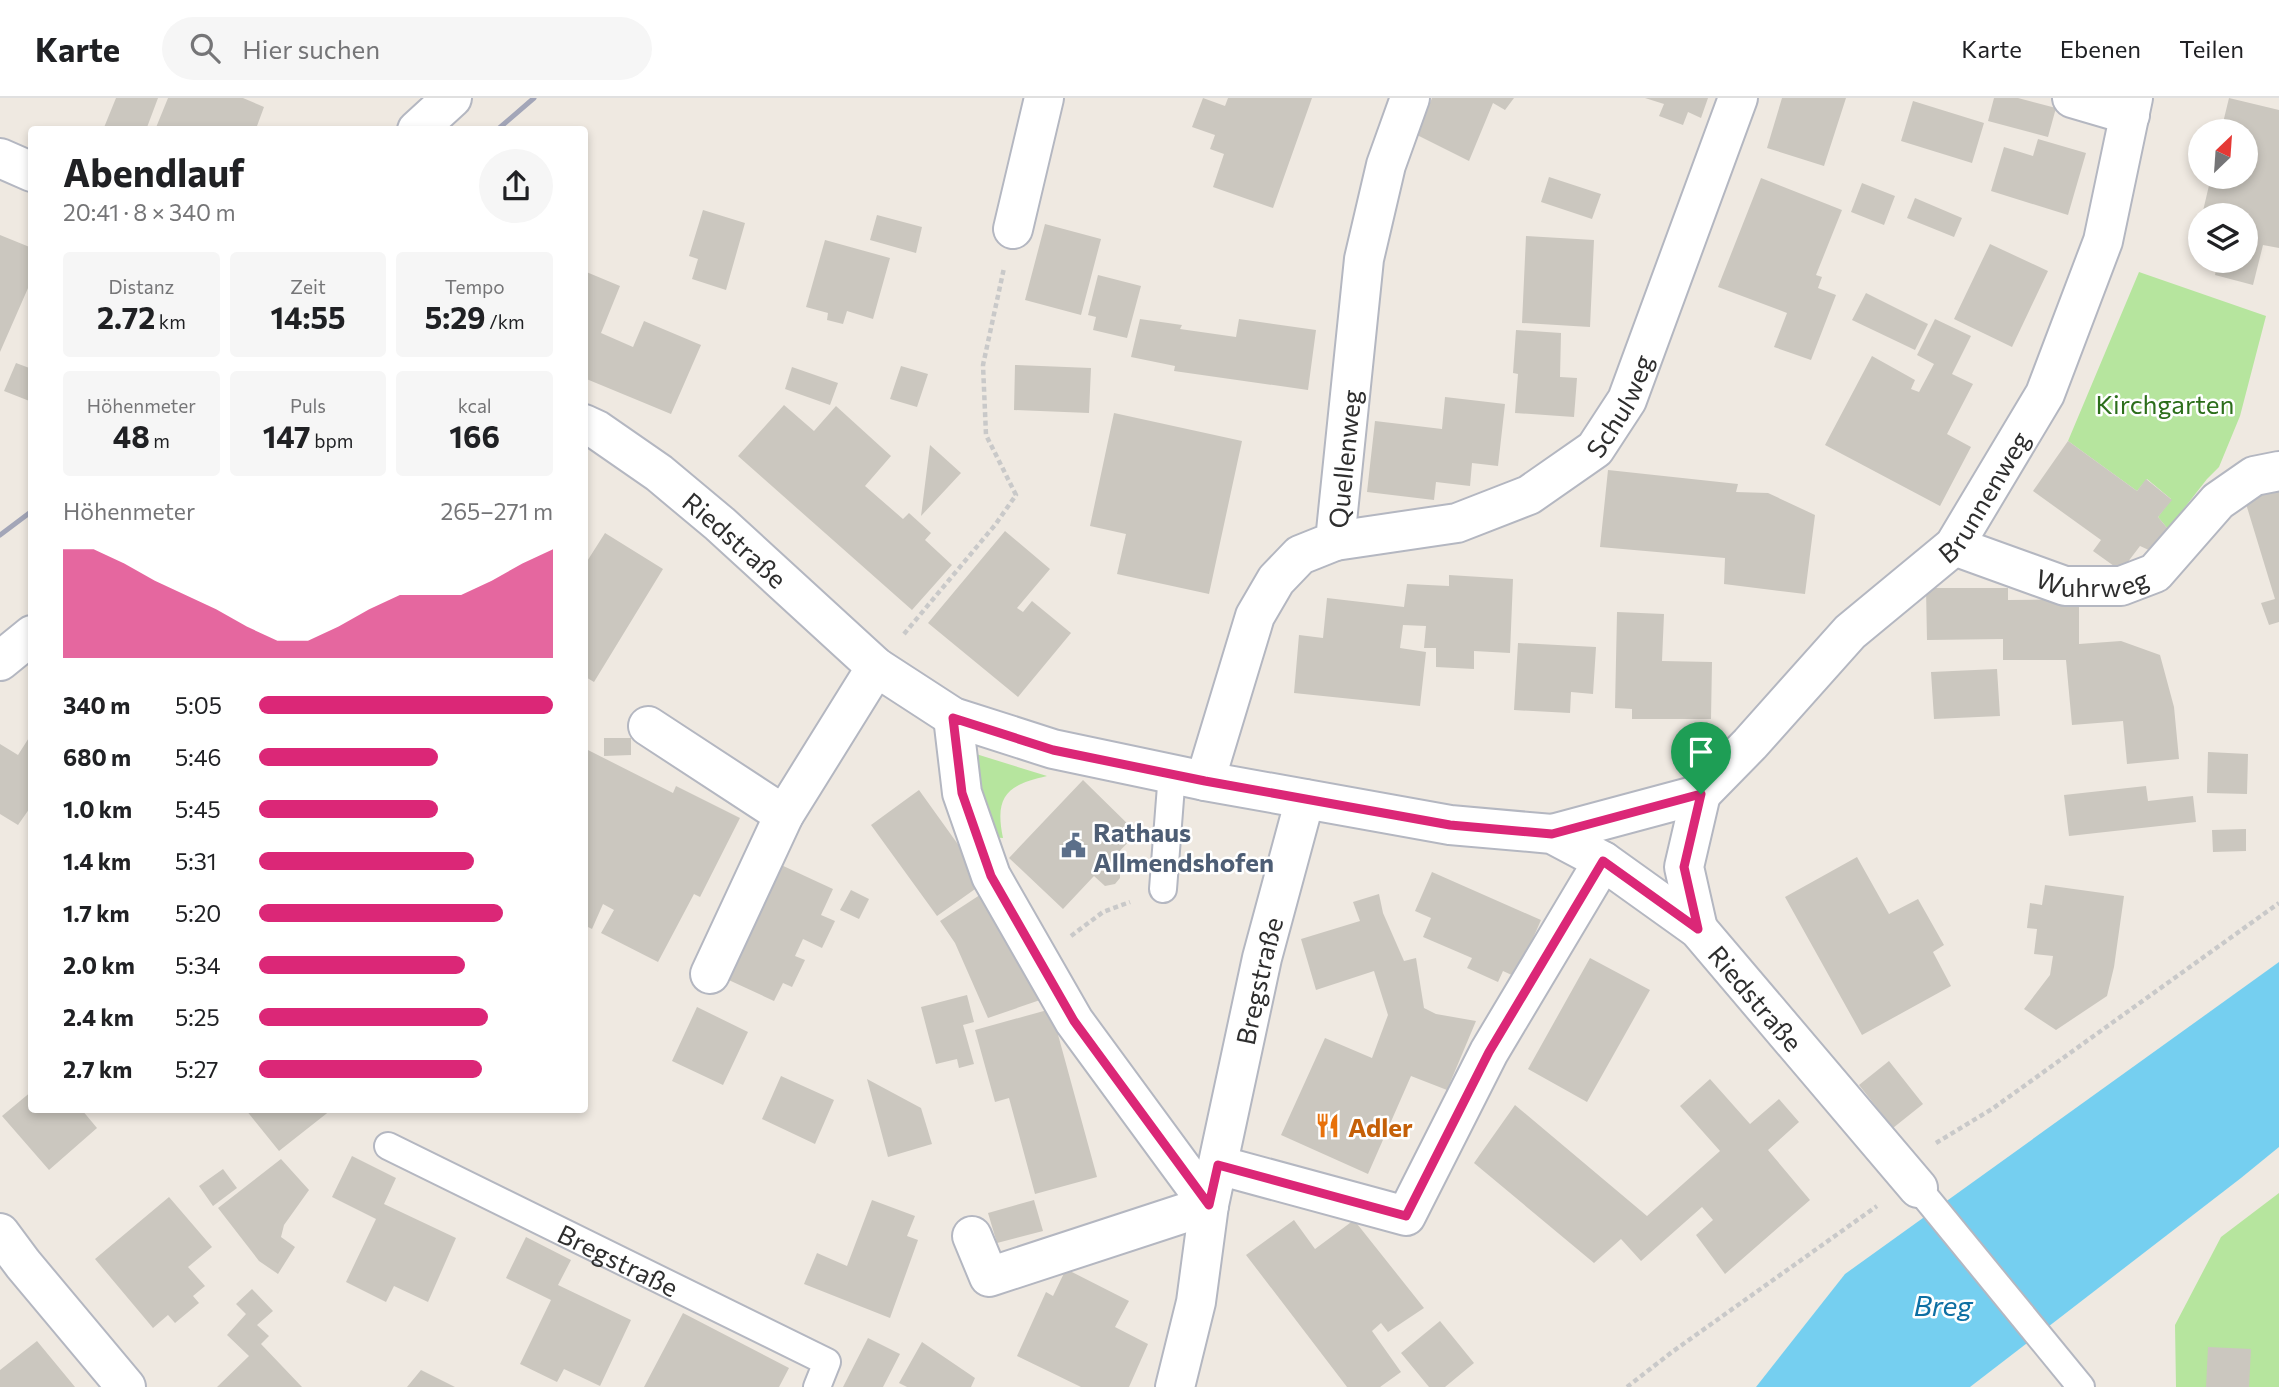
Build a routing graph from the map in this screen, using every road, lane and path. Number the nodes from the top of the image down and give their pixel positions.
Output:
1 (452, 98) edge
2 (1044, 98) edge
3 (1410, 98) edge
4 (1738, 98) edge
5 (2071, 98) edge
6 (2132, 107) edge
7 (421, 126) edge
8 (0, 158) edge
9 (28, 170) edge
10 (1013, 229) joint
11 (588, 426) edge
12 (2279, 471) edge
13 (1335, 541) junction
14 (1954, 546) junction
15 (28, 638) edge
16 (0, 660) edge
17 (876, 667) junction
18 (953, 718) junction
19 (649, 726) dead end
20 (1189, 777) junction
21 (1701, 794) junction
22 (1305, 799) junction
23 (784, 815) junction
24 (1552, 834) junction
25 (1603, 861) junction
26 (1163, 889) joint
27 (2279, 903) edge
28 (1698, 929) junction
29 (1070, 937) dead end
30 (710, 974) dead end
31 (388, 1146) dead end
32 (1218, 1165) junction
33 (1908, 1177) junction
34 (1209, 1205) junction
35 (0, 1233) edge
36 (972, 1236) dead end
37 (127, 1387) edge
38 (817, 1387) edge
39 (1175, 1387) edge
40 (1627, 1387) edge
41 (2081, 1387) edge

1 - 7 street
2 - 10 street
3 - 13 street, Quellenweg
4 - 13 street, Schulweg
5 - 6 street, Brunnenweg
6 - 14 street, Brunnenweg
8 - 9 street
10 - 17 path
11 - 17 street, Riedstraße
12 - 14 street, Wuhrweg
13 - 20 street, Quellenweg
14 - 21 street, Brunnenweg
15 - 16 street
17 - 18 street, Riedstraße
17 - 23 street
18 - 20 street, Riedstraße
18 - 34 street
19 - 23 street
20 - 22 street, Riedstraße
20 - 26 lane
21 - 24 street
21 - 28 street
22 - 24 street, Riedstraße
22 - 32 street, Bregstraße
23 - 30 street
24 - 25 street, Riedstraße
25 - 28 street, Riedstraße
25 - 32 street
26 - 29 path
27 - 33 path
28 - 33 street, Riedstraße
31 - 38 lane, Bregstraße
32 - 34 street, Bregstraße
33 - 40 path
33 - 41 lane, Riedstraße
34 - 36 street
34 - 39 street, Bregstraße
35 - 37 street

